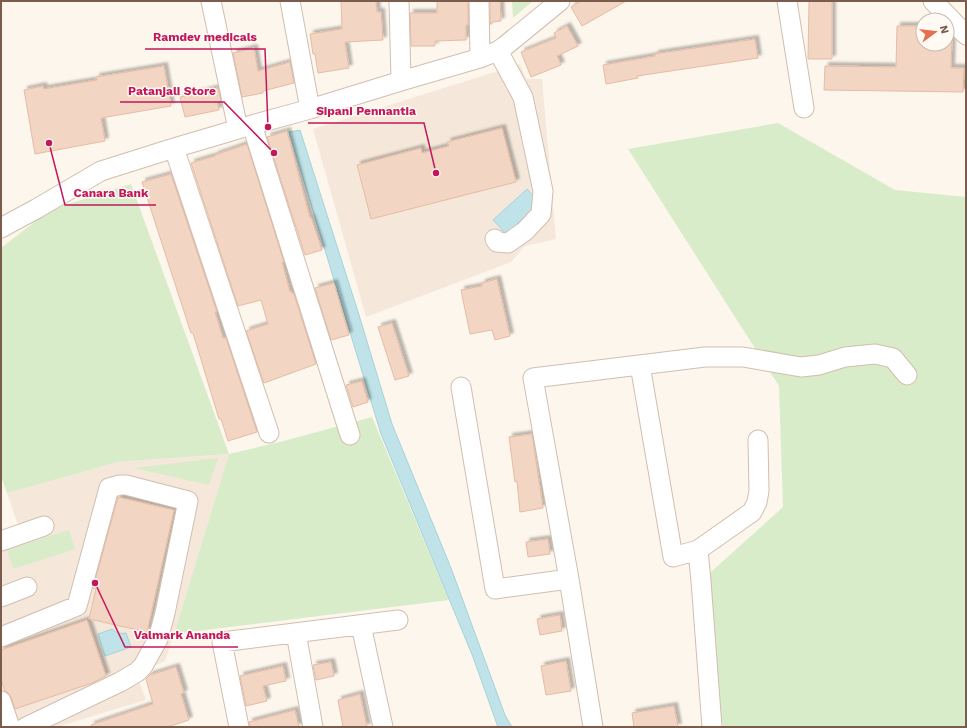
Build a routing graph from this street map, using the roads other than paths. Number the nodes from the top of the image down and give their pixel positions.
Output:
1 (211, 1) edge
2 (290, 1) edge
3 (399, 1) edge
4 (479, 1) edge
5 (560, 1) edge
6 (787, 1) edge
7 (933, 1) edge
8 (966, 35) edge
9 (498, 51) junction
10 (480, 58) junction
11 (401, 80) junction
12 (804, 108) dead end
13 (310, 109) junction
14 (245, 127) junction
15 (174, 148) junction
16 (1, 228) edge
17 (495, 239) dead end
18 (640, 365) junction
19 (907, 375) dead end
20 (461, 387) dead end
21 (269, 432) dead end
22 (350, 435) dead end
23 (758, 440) dead end
24 (44, 526) dead end
25 (192, 533) dead end
26 (1, 541) edge
27 (698, 550) junction
28 (569, 579) junction
29 (27, 587) dead end
30 (1, 597) edge
31 (398, 620) dead end
32 (361, 625) junction
33 (296, 632) junction
34 (1, 637) edge
35 (158, 639) junction
36 (1, 701) edge
37 (10, 727) edge
38 (26, 727) edge
39 (239, 727) edge
40 (313, 727) edge
41 (383, 727) edge
42 (593, 727) edge
43 (712, 727) edge

1 - 14 street
2 - 13 street
3 - 11 street
4 - 10 street
5 - 9 street
6 - 12 street
7 - 8 street
9 - 10 street
9 - 17 street
10 - 11 street
11 - 13 street
13 - 14 street
14 - 15 street
14 - 22 street
15 - 16 street
15 - 21 street
18 - 19 street
18 - 27 street
18 - 28 street
20 - 28 street
23 - 27 street
24 - 26 street
25 - 35 street
27 - 43 street
28 - 42 street
29 - 30 street
31 - 32 street
32 - 33 street
32 - 41 street
33 - 39 street
33 - 40 street
34 - 35 street
35 - 38 street
36 - 37 street

